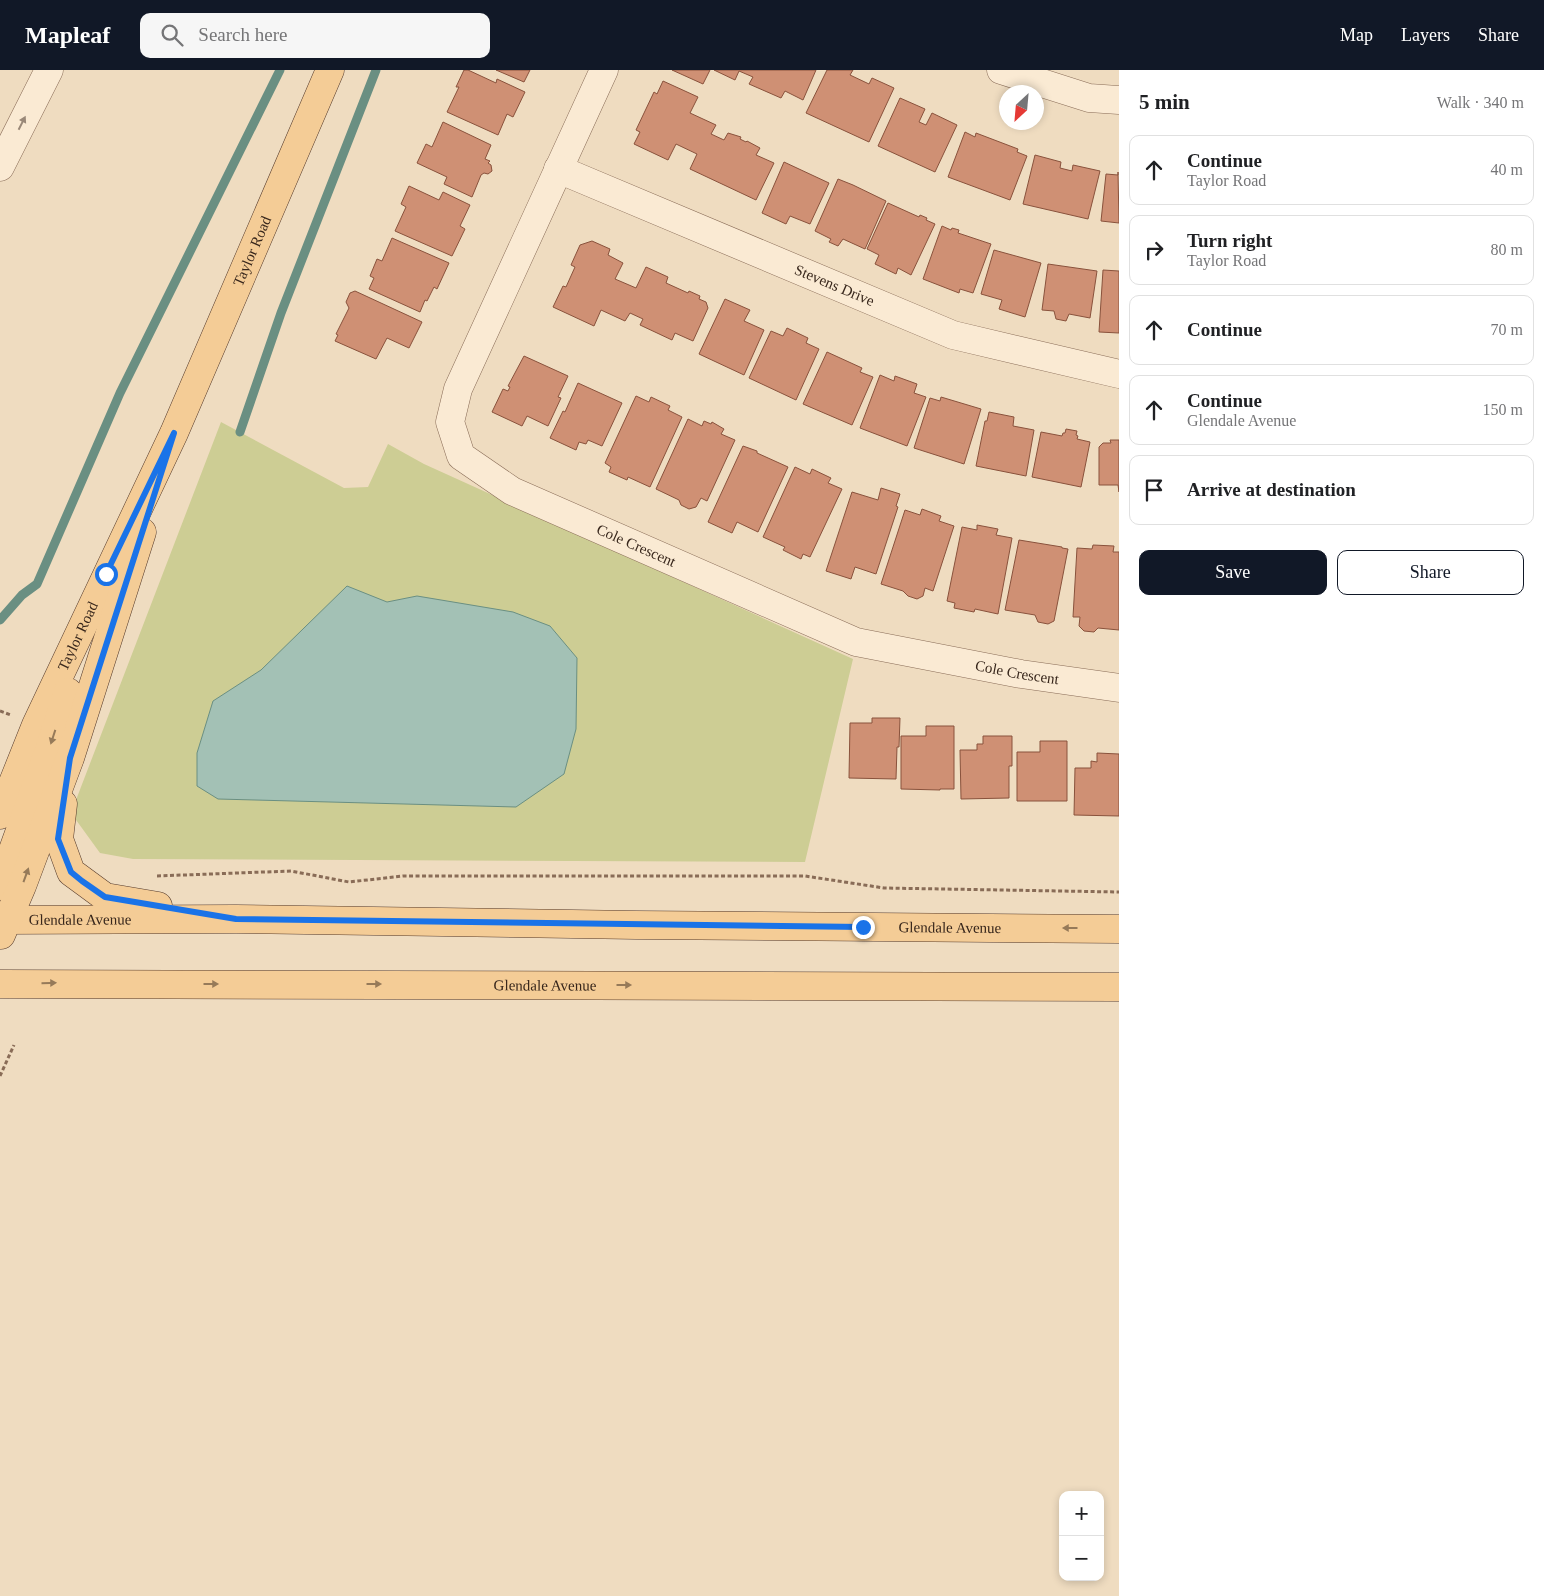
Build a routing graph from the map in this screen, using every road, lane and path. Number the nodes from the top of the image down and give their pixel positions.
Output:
1 (49, 70) edge
2 (330, 70) edge
3 (604, 70) edge
4 (1001, 70) edge
5 (1119, 100) edge
6 (0, 167) edge
7 (558, 169) junction
8 (1119, 374) edge
9 (174, 433) junction
10 (106, 574) junction
11 (1119, 688) edge
12 (0, 711) edge
13 (12, 716) dead end
14 (70, 758) junction
15 (0, 815) edge
16 (156, 876) dead end
17 (0, 886) edge
18 (1119, 892) edge
19 (236, 919) junction
20 (2, 926) edge
21 (1119, 929) edge
22 (0, 984) edge
23 (1119, 987) edge
24 (14, 1045) dead end
25 (0, 1076) edge

6 -> 1 street
2 - 9 main road, Taylor Road
3 - 7 street, Cole Crescent
4 - 5 street
7 - 8 street, Stevens Drive
7 - 11 street, Cole Crescent
9 - 10 main road, Taylor Road
9 - 14 main road, Taylor Road
10 - 15 main road, Taylor Road
10 -> 17 main road
12 - 13 path
14 - 19 main road
20 -> 14 main road, Taylor Road
16 - 18 path
19 - 20 main road, Glendale Avenue
21 -> 19 main road, Glendale Avenue
22 -> 23 main road, Glendale Avenue
24 - 25 path

